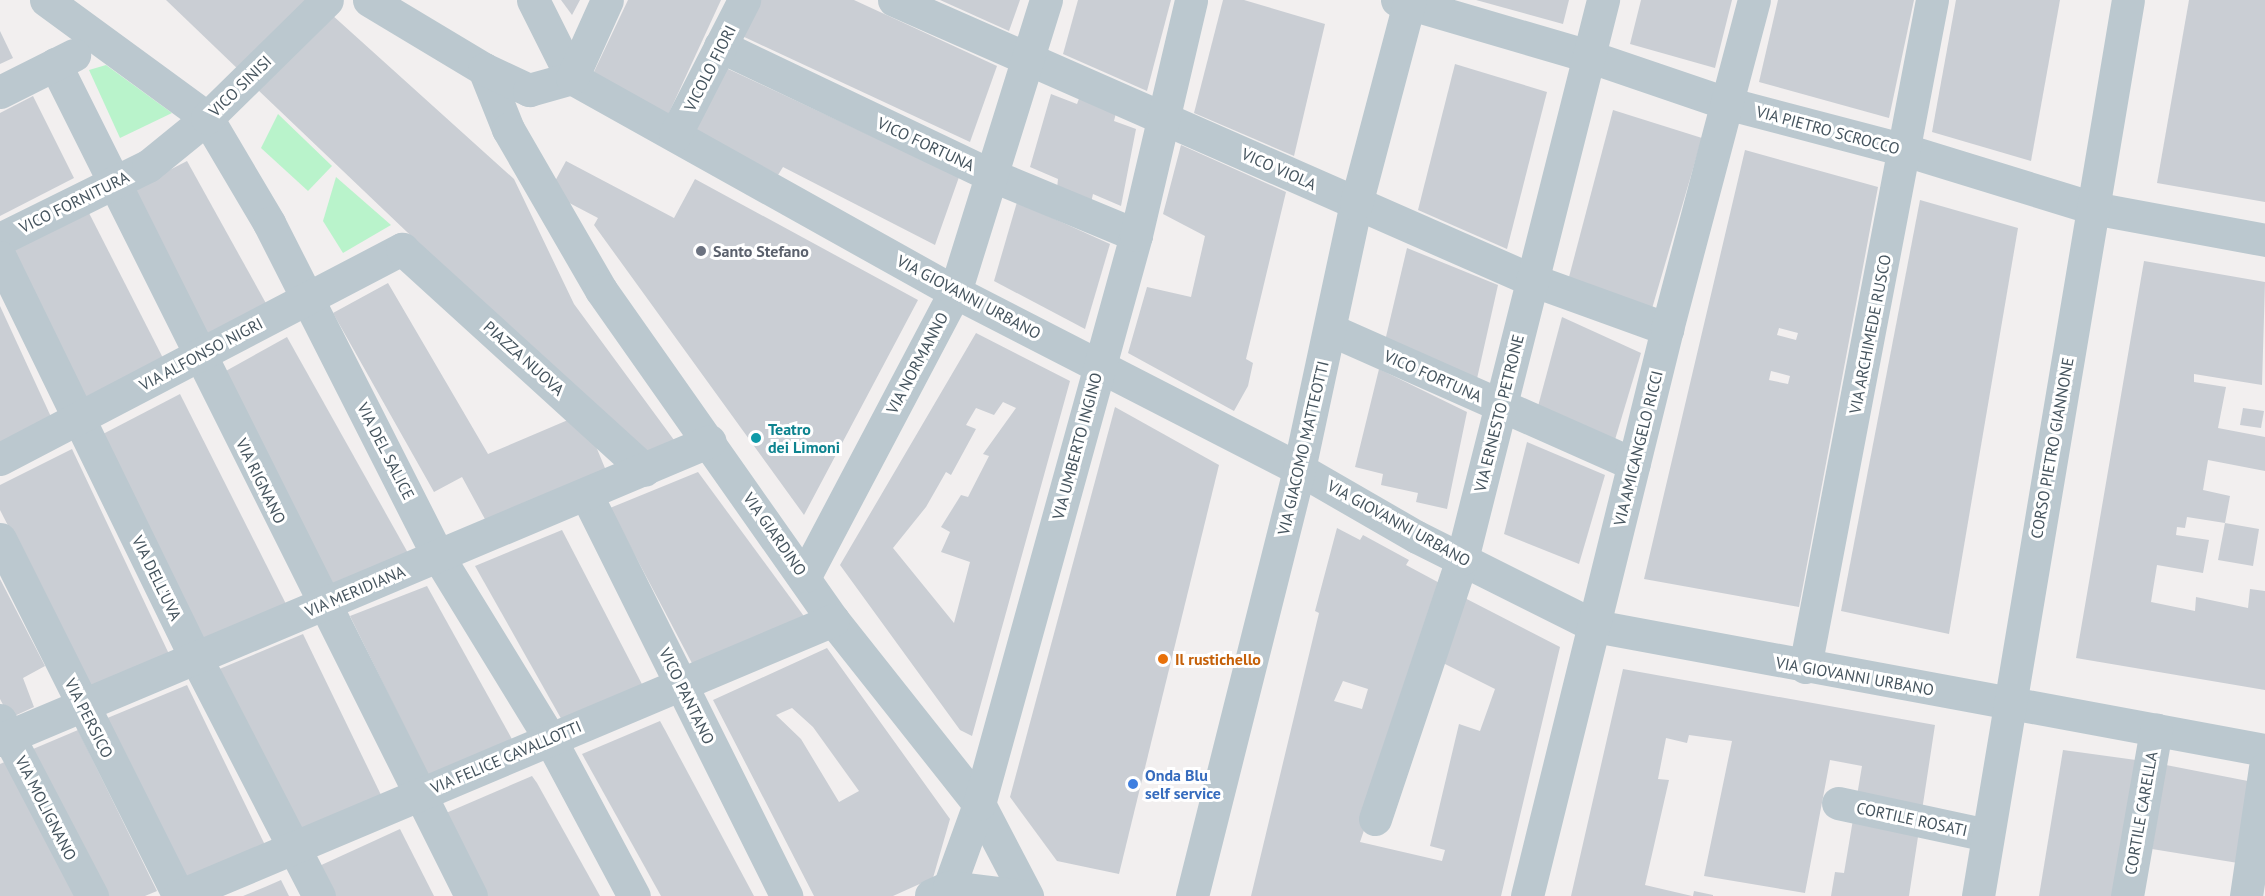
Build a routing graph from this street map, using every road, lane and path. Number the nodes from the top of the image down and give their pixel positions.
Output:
1 (46, 0) edge
2 (327, 0) edge
3 (369, 0) edge
4 (533, 0) edge
5 (607, 0) edge
6 (744, 0) edge
7 (894, 0) edge
8 (1046, 0) edge
9 (1191, 0) edge
10 (1603, 0) edge
11 (1754, 0) edge
12 (1932, 0) edge
13 (2128, 0) edge
14 (1405, 1) edge
15 (100, 42) junction
16 (720, 46) junction
17 (1588, 56) junction
18 (1028, 61) junction
19 (55, 64) junction
20 (484, 69) junction
21 (572, 78) junction
22 (0, 92) edge
23 (1725, 103) junction
24 (1164, 117) junction
25 (207, 118) junction
26 (675, 135) junction
27 (1905, 150) junction
28 (148, 166) joint
29 (991, 175) junction
30 (113, 183) junction
31 (1356, 204) junction
32 (2093, 208) junction
33 (1136, 235) junction
34 (0, 239) edge
35 (2265, 240) edge
36 (402, 249) joint
37 (0, 257) edge
38 (1532, 280) junction
39 (955, 292) junction
40 (308, 298) junction
41 (1667, 329) junction
42 (1331, 330) junction
43 (199, 354) junction
44 (1100, 364) junction
45 (1502, 406) junction
46 (80, 417) junction
47 (710, 441) junction
48 (0, 459) edge
49 (1634, 464) junction
50 (1299, 469) junction
51 (645, 470) junction
52 (587, 496) junction
53 (0, 539) edge
54 (438, 556) junction
55 (1462, 559) junction
56 (805, 576) junction
57 (322, 604) junction
58 (833, 620) junction
59 (1595, 626) junction
60 (196, 658) junction
61 (1805, 667) junction
62 (680, 683) junction
63 (2009, 704) junction
64 (82, 705) junction
65 (2156, 729) junction
66 (3, 732) edge
67 (550, 739) junction
68 (2265, 750) edge
69 (2265, 768) edge
70 (419, 794) junction
71 (1838, 803) dead end
72 (979, 804) junction
73 (1375, 819) dead end
74 (1987, 835) junction
75 (294, 847) junction
76 (940, 892) edge
77 (92, 896) edge
78 (179, 896) edge
79 (318, 896) edge
80 (471, 896) edge
81 (634, 896) edge
82 (786, 896) edge
83 (1025, 896) edge
84 (1192, 896) edge
85 (1527, 896) edge
86 (1978, 896) edge
87 (2127, 896) edge
88 (2246, 896) edge

1 - 15 street, VIA DEL SALICE
2 - 25 street, VICO SINISI
3 - 20 street
4 - 21 street
5 - 21 street
6 - 16 street, VICOLO FIORI
7 - 18 street, VICO VIOLA
8 - 18 street, VIA NORMANNO
9 - 24 street, VIA UMBERTO INGINO
10 - 17 street, VIA ERNESTO PETRONE
11 - 23 street, VIA AMICANGELO RICCI
12 - 27 street, VIA ARCHIMEDE RUSCO
13 - 32 street, CORSO PIETRO GIANNONE
14 - 17 street, VIA PIETRO SCROCCO
14 - 31 street, VIA GIACOMO MATTEOTTI
15 - 19 street
15 - 25 street, VIA DEL SALICE
16 - 26 street, VICOLO FIORI
16 - 29 street, VICO FORTUNA
17 - 23 street, VIA PIETRO SCROCCO
17 - 38 street, VIA ERNESTO PETRONE
18 - 24 street, VICO VIOLA
18 - 29 street, VIA NORMANNO
19 - 22 street
19 - 30 street, VIA RIGNANO
20 - 21 street
20 - 47 street, VIA GIARDINO
21 - 26 street, VIA GIOVANNI URBANO
23 - 27 street, VIA PIETRO SCROCCO
23 - 41 street, VIA AMICANGELO RICCI
24 - 31 street, VICO VIOLA
24 - 33 street, VIA UMBERTO INGINO
25 - 28 street, VICO SINISI
25 - 40 street, VIA DEL SALICE
26 - 39 street, VIA GIOVANNI URBANO
27 - 32 street, VIA PIETRO SCROCCO
27 - 61 street, VIA ARCHIMEDE RUSCO
28 - 30 street, VICO FORNITURA
29 - 33 street, VICO FORTUNA
29 - 39 street, VIA NORMANNO
30 - 34 street, VICO FORNITURA
30 - 43 street, VIA RIGNANO
31 - 38 street, VICO VIOLA
31 - 42 street, VIA GIACOMO MATTEOTTI
32 - 35 street, VIA PIETRO SCROCCO
32 - 63 street, CORSO PIETRO GIANNONE
33 - 44 street, VIA UMBERTO INGINO
36 - 40 street, VIA ALFONSO NIGRI
36 - 51 street, PIAZZA NUOVA
37 - 46 street, VIA DELL'UVA
38 - 41 street, VICO VIOLA
38 - 45 street, VIA ERNESTO PETRONE
39 - 44 street, VIA GIOVANNI URBANO
39 - 56 street, VIA NORMANNO
40 - 43 street, VIA ALFONSO NIGRI
40 - 54 street, VIA DEL SALICE
41 - 49 street, VIA AMICANGELO RICCI
42 - 45 street, VICO FORTUNA
42 - 50 street, VIA GIACOMO MATTEOTTI
43 - 46 street, VIA ALFONSO NIGRI
43 - 57 street, VIA RIGNANO
44 - 50 street, VIA GIOVANNI URBANO
44 - 72 street, VIA UMBERTO INGINO
45 - 49 street, VICO FORTUNA
45 - 55 street, VIA ERNESTO PETRONE
46 - 48 street, VIA ALFONSO NIGRI
46 - 60 street, VIA DELL'UVA
47 - 51 street, VIA MERIDIANA
47 - 56 street, VIA GIARDINO
49 - 59 street, VIA AMICANGELO RICCI
50 - 55 street, VIA GIOVANNI URBANO
50 - 84 street, VIA GIACOMO MATTEOTTI
51 - 52 street, VIA MERIDIANA
52 - 54 street, VIA MERIDIANA
52 - 62 street, VICO PANTANO
53 - 64 street, VIA PERSICO
54 - 57 street, VIA MERIDIANA
54 - 67 street, VIA DEL SALICE
55 - 59 street, VIA GIOVANNI URBANO
55 - 73 street, VIA ERNESTO PETRONE
56 - 58 street, VIA GIARDINO
57 - 60 street, VIA MERIDIANA
57 - 70 street, VIA RIGNANO
58 - 62 street, VIA FELICE CAVALLOTTI
58 - 72 street, VIA GIARDINO
59 - 61 street, VIA GIOVANNI URBANO
59 - 85 street, VIA AMICANGELO RICCI
60 - 64 street, VIA MERIDIANA
60 - 75 street, VIA DELL'UVA
61 - 63 street, VIA GIOVANNI URBANO
62 - 67 street, VIA FELICE CAVALLOTTI
62 - 82 street, VICO PANTANO
63 - 65 street, VIA GIOVANNI URBANO
63 - 74 street, CORSO PIETRO GIANNONE
64 - 66 street, VIA MERIDIANA
64 - 78 street, VIA PERSICO
65 - 68 street, VIA GIOVANNI URBANO
65 - 87 street, CORTILE CARELLA
66 - 77 street, VIA MOLIGNANO
67 - 70 street, VIA FELICE CAVALLOTTI
67 - 81 street, VIA DEL SALICE
69 - 88 street
70 - 75 street, VIA FELICE CAVALLOTTI
70 - 80 street, VIA RIGNANO
71 - 74 street, CORTILE ROSATI
72 - 76 street, VIA UMBERTO INGINO
72 - 83 street, VIA GIARDINO
74 - 86 street, CORSO PIETRO GIANNONE
75 - 78 street, VIA FELICE CAVALLOTTI
75 - 79 street, VIA DELL'UVA
76 - 83 street

